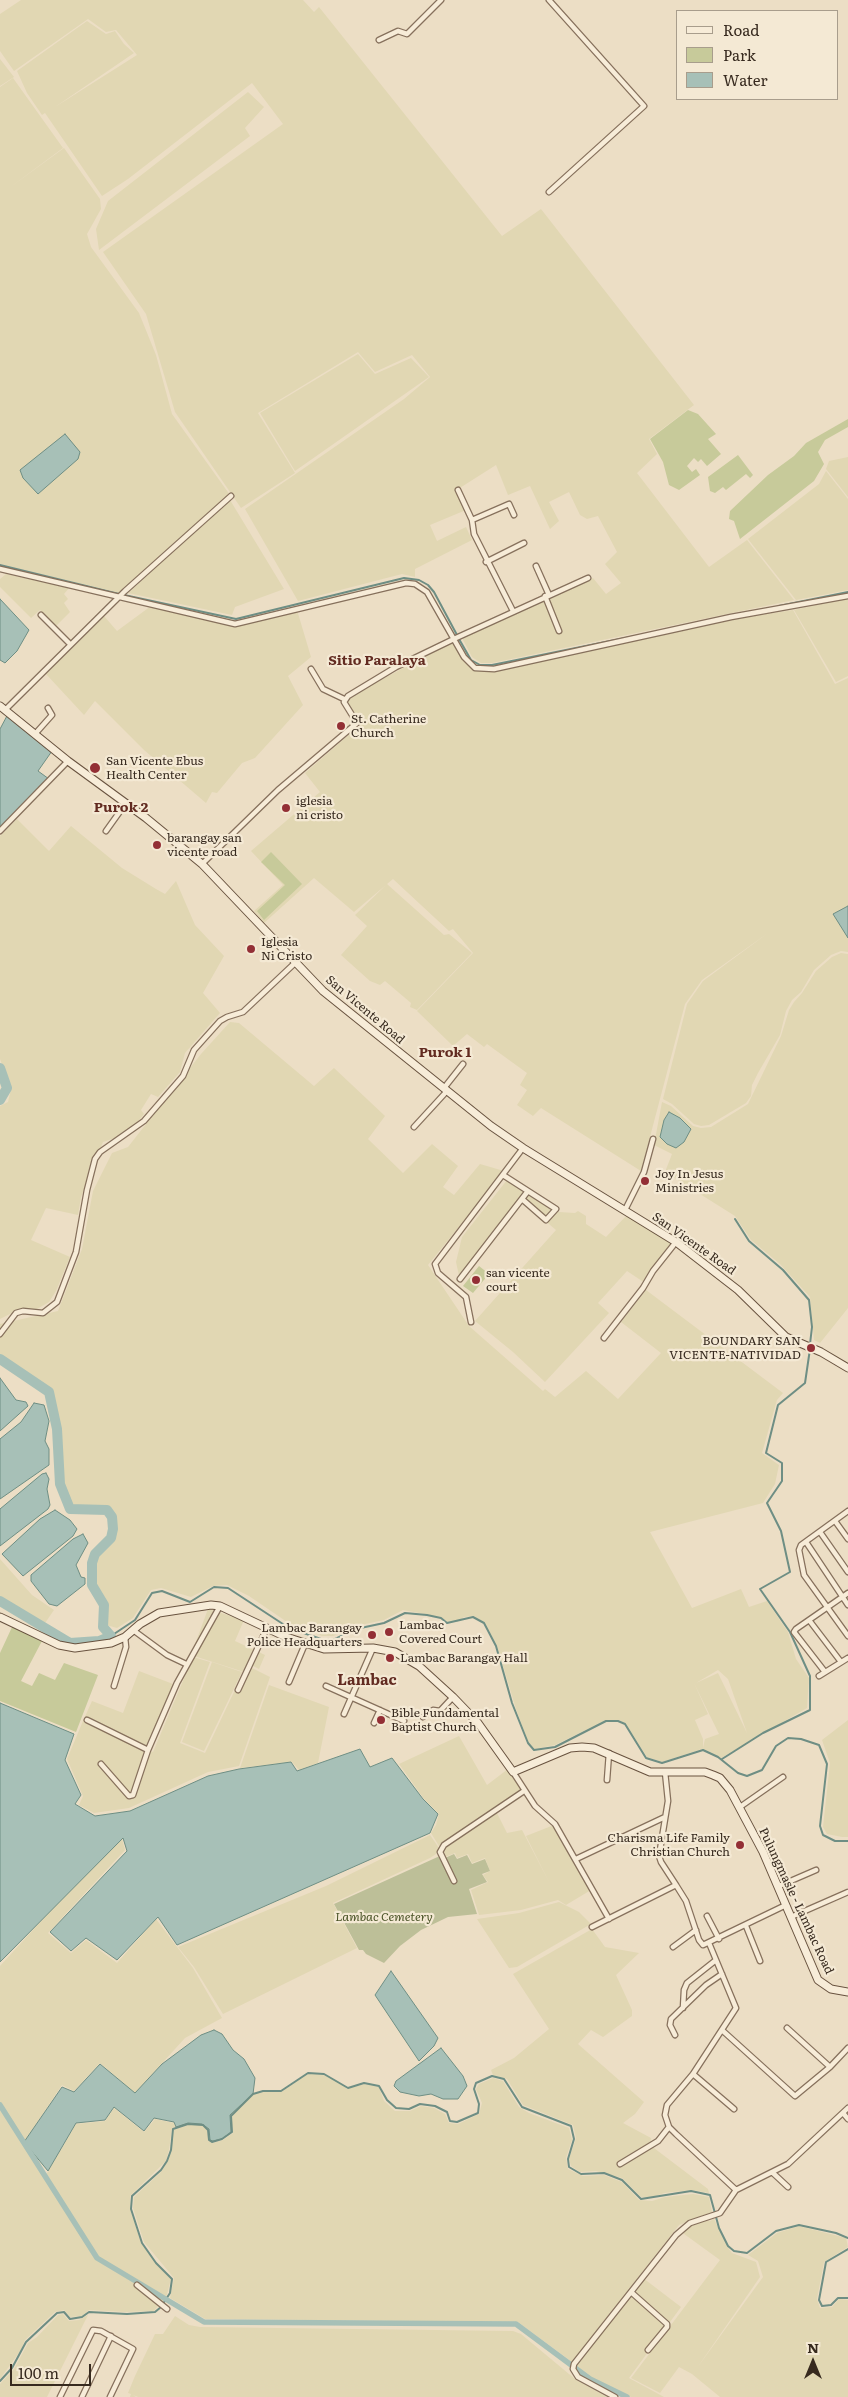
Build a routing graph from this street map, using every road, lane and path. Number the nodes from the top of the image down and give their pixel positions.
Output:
1 (441, 0) edge
2 (549, 0) edge
3 (379, 40) dead end
4 (549, 192) dead end
5 (458, 490) dead end
6 (231, 496) dead end
7 (514, 515) dead end
8 (472, 520) junction
9 (524, 543) dead end
10 (486, 562) junction
11 (536, 566) dead end
12 (0, 569) edge
13 (588, 578) dead end
14 (547, 596) junction
15 (848, 596) edge
16 (119, 598) junction
17 (513, 611) junction
18 (41, 615) dead end
19 (559, 631) dead end
20 (454, 639) junction
21 (70, 644) junction
22 (311, 669) dead end
23 (344, 699) junction
24 (3, 708) edge
25 (48, 708) dead end
26 (35, 734) junction
27 (68, 761) junction
28 (126, 804) junction
29 (0, 831) edge
30 (106, 831) dead end
31 (202, 864) junction
32 (296, 962) junction
33 (463, 1064) dead end
34 (445, 1089) junction
35 (414, 1127) dead end
36 (653, 1139) dead end
37 (523, 1148) junction
38 (503, 1175) junction
39 (528, 1191) junction
40 (522, 1199) junction
41 (625, 1210) junction
42 (676, 1242) junction
43 (460, 1280) dead end
44 (471, 1322) dead end
45 (0, 1334) edge
46 (604, 1338) dead end
47 (848, 1368) edge
48 (848, 1512) edge
49 (835, 1521) junction
50 (820, 1532) junction
51 (848, 1539) edge
52 (806, 1542) junction
53 (848, 1572) edge
54 (848, 1594) edge
55 (843, 1597) junction
56 (848, 1605) edge
57 (220, 1606) junction
58 (827, 1608) junction
59 (0, 1617) edge
60 (809, 1620) junction
61 (267, 1628) junction
62 (134, 1630) junction
63 (848, 1636) edge
64 (125, 1637) junction
65 (305, 1644) junction
66 (373, 1648) junction
67 (848, 1658) edge
68 (841, 1662) junction
69 (186, 1664) junction
70 (825, 1672) junction
71 (819, 1676) dead end
72 (289, 1682) dead end
73 (114, 1686) dead end
74 (326, 1686) dead end
75 (238, 1690) dead end
76 (352, 1697) junction
77 (453, 1697) junction
78 (380, 1710) junction
79 (344, 1714) dead end
80 (424, 1717) dead end
81 (87, 1720) dead end
82 (404, 1721) dead end
83 (374, 1723) dead end
84 (148, 1750) junction
85 (609, 1753) junction
86 (102, 1764) dead end
87 (513, 1772) junction
88 (665, 1772) junction
89 (783, 1777) dead end
90 (607, 1780) dead end
91 (524, 1791) junction
92 (740, 1807) junction
93 (664, 1817) junction
94 (576, 1859) junction
95 (816, 1870) dead end
96 (454, 1882) dead end
97 (676, 1885) junction
98 (779, 1886) junction
99 (848, 1892) edge
100 (786, 1905) junction
101 (707, 1916) dead end
102 (791, 1917) junction
103 (609, 1919) junction
104 (746, 1926) junction
105 (592, 1927) dead end
106 (696, 1930) junction
107 (719, 1938) junction
108 (709, 1943) junction
109 (673, 1947) dead end
110 (716, 1960) junction
111 (760, 1961) dead end
112 (722, 1974) junction
113 (848, 1992) edge
114 (683, 2008) junction
115 (787, 2028) dead end
116 (723, 2031) junction
117 (675, 2035) dead end
118 (848, 2048) edge
119 (830, 2067) junction
120 (693, 2074) junction
121 (848, 2108) edge
122 (734, 2110) dead end
123 (842, 2114) junction
124 (848, 2119) edge
125 (669, 2127) junction
126 (620, 2164) dead end
127 (773, 2173) junction
128 (788, 2187) dead end
129 (736, 2190) junction
130 (137, 2285) dead end
131 (631, 2292) junction
132 (168, 2309) dead end
133 (111, 2336) junction
134 (648, 2350) dead end
135 (60, 2397) edge
136 (82, 2397) edge
137 (110, 2397) edge
138 (615, 2397) edge

1 - 3 street
2 - 4 street
5 - 8 street
6 - 16 street
7 - 8 street
8 - 10 street
9 - 10 street
10 - 17 street
11 - 14 street
12 - 16 street
13 - 14 street
14 - 17 street
14 - 19 street
15 - 20 street
16 - 20 street
16 - 21 street
17 - 20 street
18 - 21 street
20 - 23 street
21 - 24 street
22 - 23 street
23 - 31 street
24 - 26 street, San Vicente Road
25 - 26 street
26 - 27 street, San Vicente Road
27 - 28 street, San Vicente Road
27 - 29 street
28 - 30 street
28 - 31 street, San Vicente Road
31 - 32 street, San Vicente Road
32 - 34 street, San Vicente Road
32 - 45 street
33 - 34 street
34 - 35 street
34 - 37 street, San Vicente Road
36 - 41 street
37 - 38 street
37 - 41 street, San Vicente Road
38 - 39 street
38 - 44 street
39 - 40 street
39 - 40 street
40 - 43 street
41 - 42 street, San Vicente Road
42 - 46 street
42 - 47 street, San Vicente Road
48 - 49 street
49 - 50 street
49 - 51 street
50 - 52 street
50 - 53 street
52 - 55 street
52 - 58 street
54 - 55 street
55 - 56 street
55 - 58 street
57 - 61 street
57 - 62 street
57 - 69 street
58 - 60 street
58 - 63 street
59 - 64 street
60 - 68 street
60 - 70 street
61 - 65 street
61 - 75 street
62 - 64 street
62 - 69 street
64 - 73 street
65 - 66 street
65 - 72 street
66 - 76 street
66 - 77 street
67 - 68 street
68 - 70 street
69 - 84 street
70 - 71 street
74 - 76 street
76 - 78 street
76 - 79 street
77 - 80 street
77 - 87 street
78 - 82 street
78 - 83 street
81 - 84 street
84 - 86 street
85 - 87 street, Pulungmasle - Lambac Road
85 - 88 street, Pulungmasle - Lambac Road
85 - 90 street
87 - 91 street
88 - 92 street, Pulungmasle - Lambac Road
88 - 93 street
89 - 92 street
91 - 94 street
91 - 96 street
92 - 98 street, Pulungmasle - Lambac Road
93 - 94 street
93 - 97 street
94 - 103 street
95 - 98 street
97 - 103 street
97 - 106 street
98 - 100 street, Pulungmasle - Lambac Road
99 - 102 street
100 - 102 street, Pulungmasle - Lambac Road
100 - 104 street
101 - 107 street
102 - 113 street, Pulungmasle - Lambac Road
103 - 105 street
104 - 107 street
104 - 111 street
106 - 108 street
106 - 109 street
107 - 108 street
108 - 110 street
110 - 112 street
110 - 114 street
112 - 114 street
112 - 116 street
114 - 117 street
115 - 119 street
116 - 119 street
116 - 120 street
118 - 119 street
120 - 122 street
120 - 125 street
121 - 123 street
123 - 124 street
123 - 127 street
125 - 126 street
125 - 129 street
127 - 128 street
127 - 129 street
129 - 131 street
130 - 132 street
131 - 134 street
131 - 138 street
133 - 135 street
133 - 136 street
133 - 137 street

